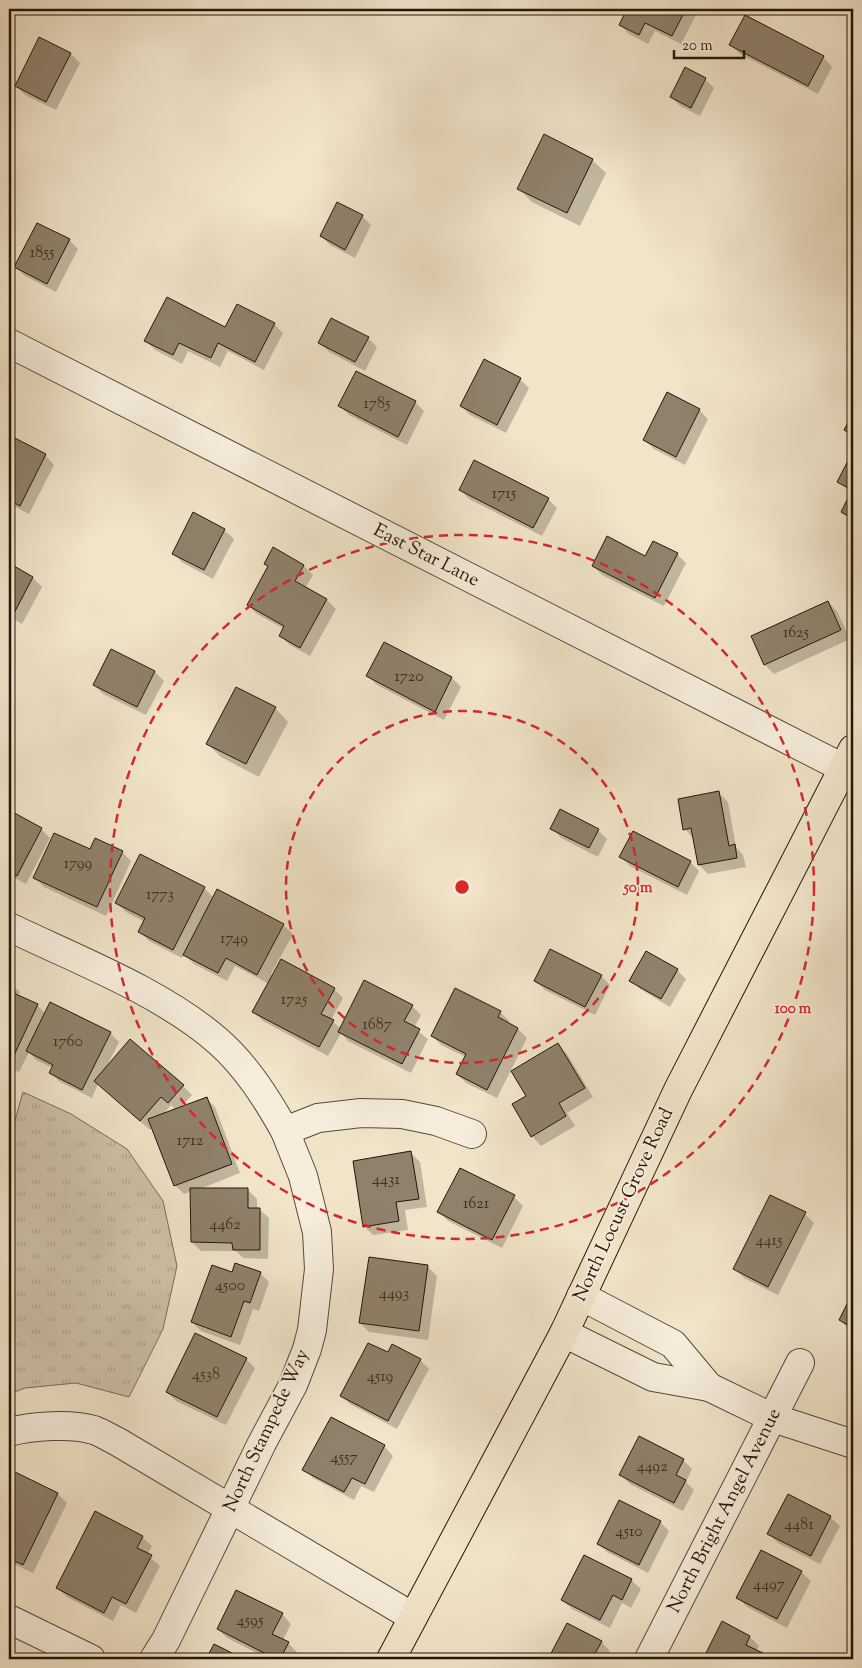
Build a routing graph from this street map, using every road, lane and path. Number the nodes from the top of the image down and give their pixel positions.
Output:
1 (9, 343) edge
2 (850, 764) edge
3 (9, 927) edge
4 (285, 1131) junction
5 (472, 1134) dead end
6 (580, 1296) junction
7 (564, 1333) junction
8 (800, 1363) dead end
9 (709, 1387) junction
10 (772, 1418) junction
11 (9, 1432) edge
12 (853, 1444) edge
13 (230, 1509) junction
14 (413, 1617) junction
15 (9, 1619) edge
16 (91, 1659) edge
17 (154, 1659) edge
18 (391, 1659) edge
19 (649, 1659) edge

1 - 2 street, East Star Lane
2 - 6 main road, North Locust Grove Road
3 - 4 street, North Stampede Way
4 - 5 street
4 - 13 street, North Stampede Way
6 - 7 main road, North Locust Grove Road
6 - 9 street
7 - 9 street
7 - 14 main road, North Locust Grove Road
8 - 10 street, North Bright Angel Avenue
9 - 10 street
10 - 12 street
10 - 19 street, North Bright Angel Avenue
11 - 13 street
13 - 14 street
13 - 17 street, North Stampede Way
14 - 18 main road, North Locust Grove Road
15 - 16 street

